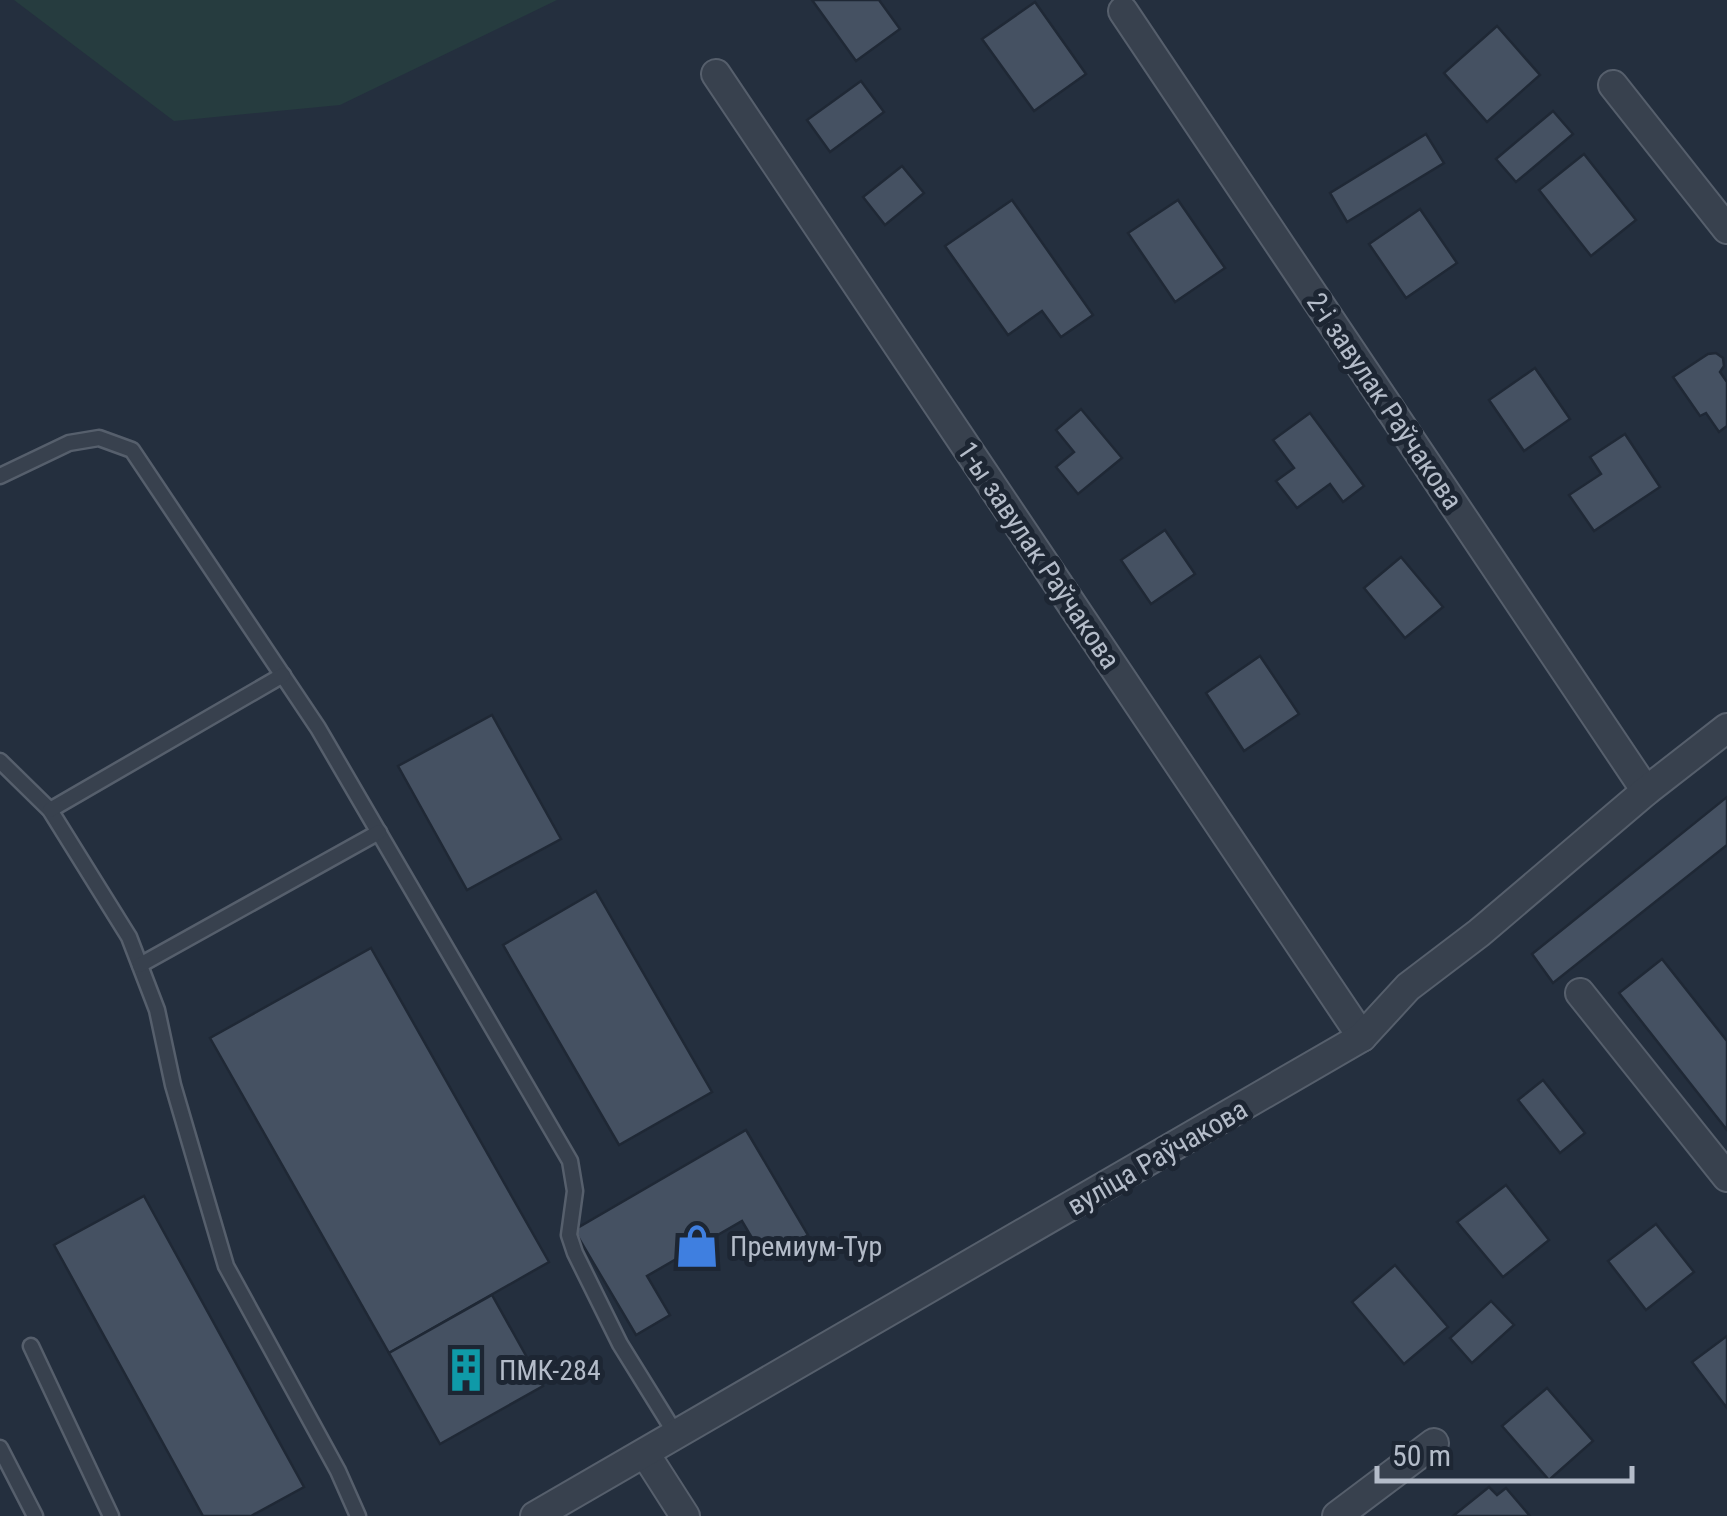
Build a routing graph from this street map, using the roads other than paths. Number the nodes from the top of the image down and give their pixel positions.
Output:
1 (1123, 11) dead end
2 (716, 74) dead end
3 (1612, 85) dead end
4 (1727, 229) edge
5 (0, 476) edge
6 (283, 675) junction
7 (1727, 728) edge
8 (0, 761) edge
9 (1646, 791) junction
10 (50, 810) junction
11 (379, 832) junction
12 (140, 965) junction
13 (1580, 992) dead end
14 (1362, 1038) junction
15 (1727, 1177) edge
16 (31, 1346) dead end
17 (677, 1436) junction
18 (1434, 1443) dead end
19 (0, 1448) edge
20 (646, 1455) junction
21 (36, 1516) edge
22 (111, 1516) edge
23 (358, 1516) edge
24 (535, 1516) edge
25 (685, 1516) edge
26 (1336, 1516) edge

1 - 9 street, 2-і завулак Раўчакова
2 - 14 street, 1-ы завулак Раўчакова
3 - 4 street
5 - 6 lane
6 - 10 lane
6 - 11 lane
7 - 9 street, вуліца Раўчакова
8 - 10 lane
9 - 14 street, вуліца Раўчакова
10 - 12 lane
11 - 12 lane
11 - 17 lane
12 - 23 lane
13 - 15 street
14 - 17 street, вуліца Раўчакова
16 - 22 lane
17 - 20 street, вуліца Раўчакова
18 - 26 street
19 - 21 lane
20 - 24 street, вуліца Раўчакова
20 - 25 street

